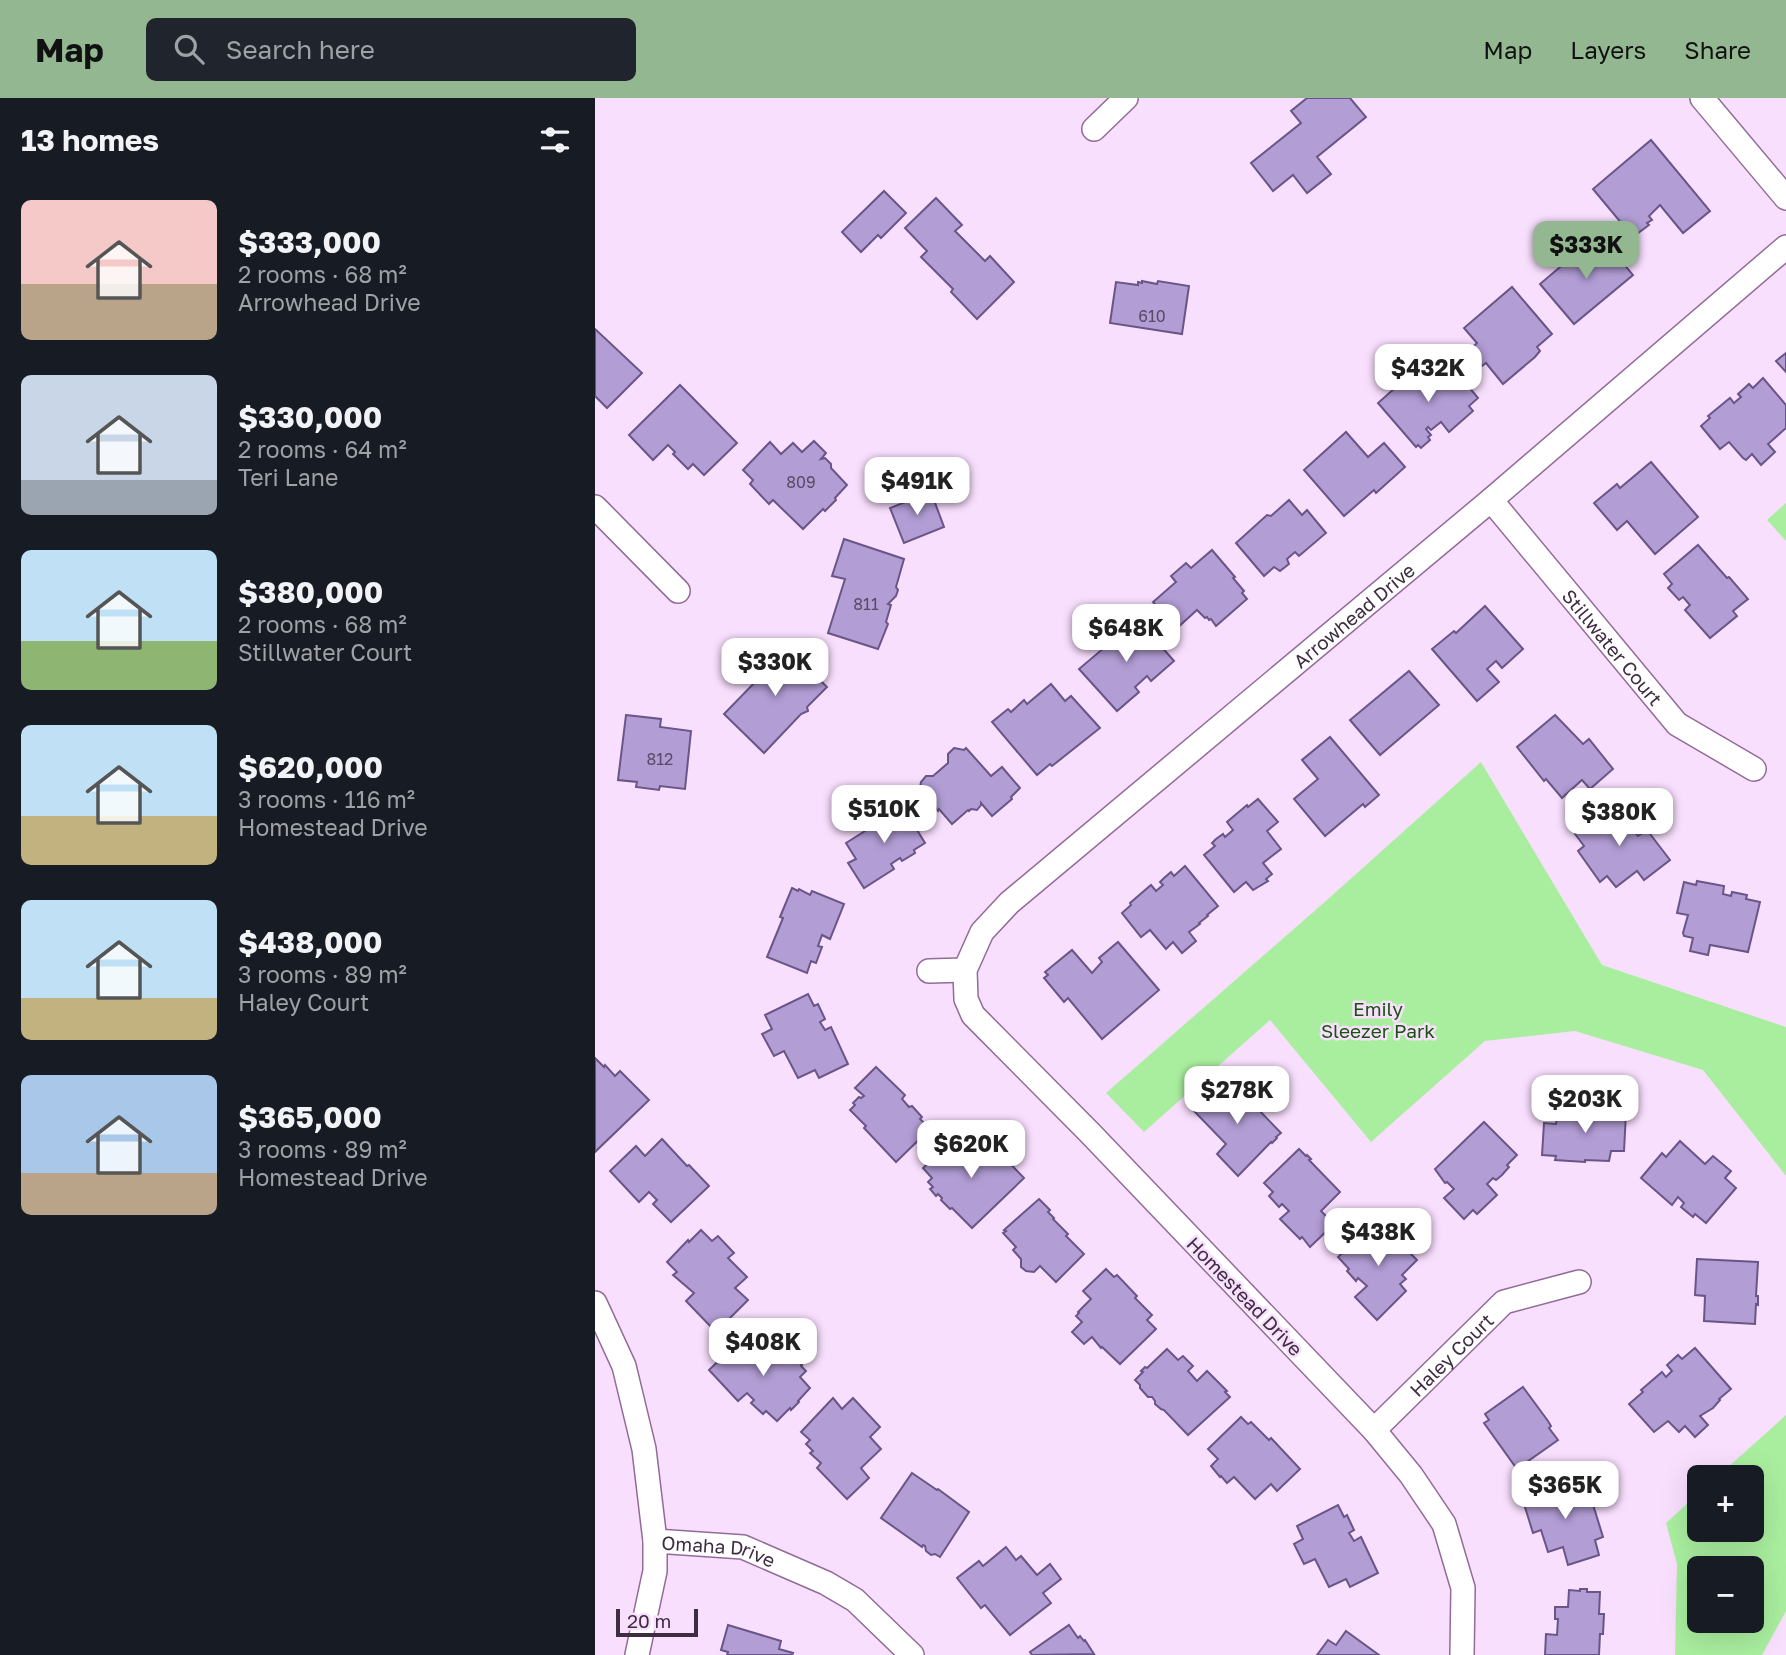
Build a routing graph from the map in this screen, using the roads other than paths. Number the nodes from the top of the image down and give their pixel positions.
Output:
1 (1126, 98) edge
2 (1702, 98) edge
3 (1094, 129) dead end
4 (1786, 198) edge
5 (1786, 247) edge
6 (1491, 500) junction
7 (595, 508) edge
8 (678, 591) dead end
9 (1754, 769) dead end
10 (965, 970) junction
11 (929, 971) dead end
12 (1579, 1282) dead end
13 (595, 1303) edge
14 (1374, 1430) junction
15 (655, 1541) junction
16 (637, 1655) edge
17 (912, 1655) edge
18 (1462, 1655) edge

1 - 3 street
2 - 4 street
5 - 6 street, Arrowhead Drive
6 - 9 street, Stillwater Court
6 - 10 street, Arrowhead Drive
7 - 8 street
10 - 11 street
10 - 14 street, Homestead Drive
12 - 14 street, Haley Court
13 - 15 street, Omaha Drive
14 - 18 street, Homestead Drive
15 - 16 street
15 - 17 street, Omaha Drive

